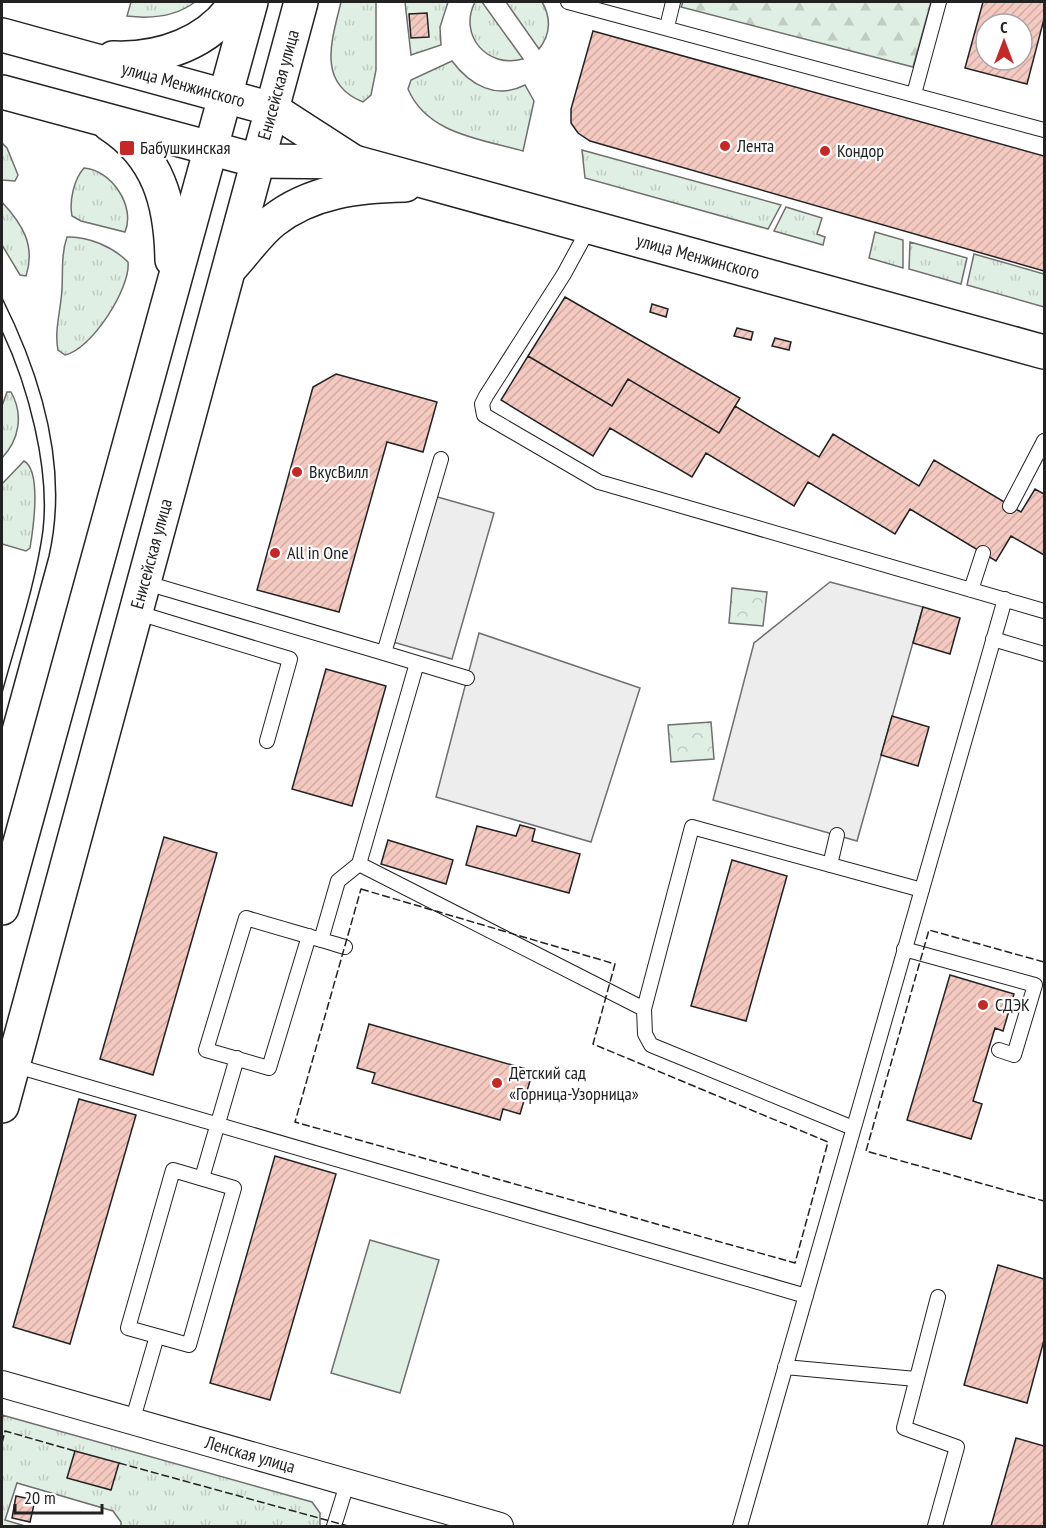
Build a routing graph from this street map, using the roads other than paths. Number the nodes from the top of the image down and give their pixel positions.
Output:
1 (236, 2) edge
2 (251, 2) edge
3 (301, 2) edge
4 (568, 2) edge
5 (674, 2) edge
6 (939, 2) edge
7 (667, 27) junction
8 (2, 34) edge
9 (86, 58) junction
10 (2, 92) edge
11 (914, 94) junction
12 (225, 96) junction
13 (272, 109) junction
14 (102, 120) junction
15 (1044, 130) edge
16 (210, 148) junction
17 (258, 161) junction
18 (354, 162) junction
19 (437, 185) junction
20 (590, 227) junction
21 (227, 272) junction
22 (173, 288) junction
23 (1044, 352) edge
24 (1044, 441) edge
25 (441, 459) dead end
26 (1010, 506) dead end
27 (983, 553) dead end
28 (971, 590) junction
29 (139, 597) junction
30 (1005, 599) junction
31 (1044, 610) edge
32 (993, 639) junction
33 (384, 653) junction
34 (1044, 654) edge
35 (417, 663) junction
36 (467, 678) dead end
37 (267, 741) dead end
38 (837, 835) dead end
39 (359, 864) junction
40 (830, 865) junction
41 (922, 890) junction
42 (2, 908) edge
43 (315, 938) junction
44 (345, 947) dead end
45 (904, 949) junction
46 (644, 1009) junction
47 (999, 1050) dead end
48 (237, 1058) junction
49 (13, 1065) junction
50 (2, 1106) edge
51 (218, 1124) junction
52 (853, 1128) junction
53 (202, 1178) junction
54 (806, 1296) junction
55 (938, 1297) dead end
56 (156, 1336) junction
57 (785, 1367) junction
58 (916, 1379) junction
59 (2, 1384) edge
60 (132, 1422) junction
61 (347, 1484) junction
62 (334, 1527) edge
63 (500, 1527) edge
64 (740, 1527) edge
65 (935, 1527) edge

1 - 9 main road
2 - 12 main road
3 - 13 main road, Енисейская улица
4 - 7 lane
5 - 7 lane
6 - 11 lane
7 - 11 lane
8 - 9 main road, улица Менжинского
9 - 12 main road, улица Менжинского
10 - 14 main road, улица Менжинского
11 - 15 lane
12 - 13 main road, улица Менжинского
12 - 16 main road
13 - 17 main road, Енисейская улица
13 - 18 main road, улица Менжинского
14 - 16 main road, улица Менжинского
14 - 22 main road
16 - 17 main road, улица Менжинского
16 - 22 main road
17 - 18 main road, улица Менжинского
17 - 21 main road, Енисейская улица
18 - 19 main road, улица Менжинского
19 - 20 main road, улица Менжинского
19 - 21 main road
20 - 23 main road, улица Менжинского
20 - 28 lane
21 - 29 main road, Енисейская улица
22 - 42 main road
24 - 26 lane
25 - 33 lane
27 - 28 lane
28 - 30 lane
29 - 33 lane
29 - 37 lane
29 - 49 main road, Енисейская улица
30 - 31 lane
30 - 32 lane
32 - 34 lane
32 - 41 lane
33 - 35 lane
35 - 36 lane
35 - 39 lane
38 - 40 lane
39 - 43 lane
39 - 46 lane
40 - 41 lane
40 - 46 lane
41 - 45 lane
43 - 44 lane
43 - 48 lane
43 - 48 lane
45 - 47 lane
45 - 52 lane
46 - 52 lane
48 - 51 lane
49 - 50 main road, Енисейская улица
49 - 51 lane
51 - 53 lane
51 - 54 lane
52 - 54 lane
53 - 56 lane
53 - 56 lane
54 - 57 lane
55 - 58 lane
56 - 60 lane
57 - 58 lane
57 - 64 lane
58 - 65 lane
59 - 60 street, Ленская улица
60 - 61 street, Ленская улица
61 - 62 lane
61 - 63 street, Ленская улица

